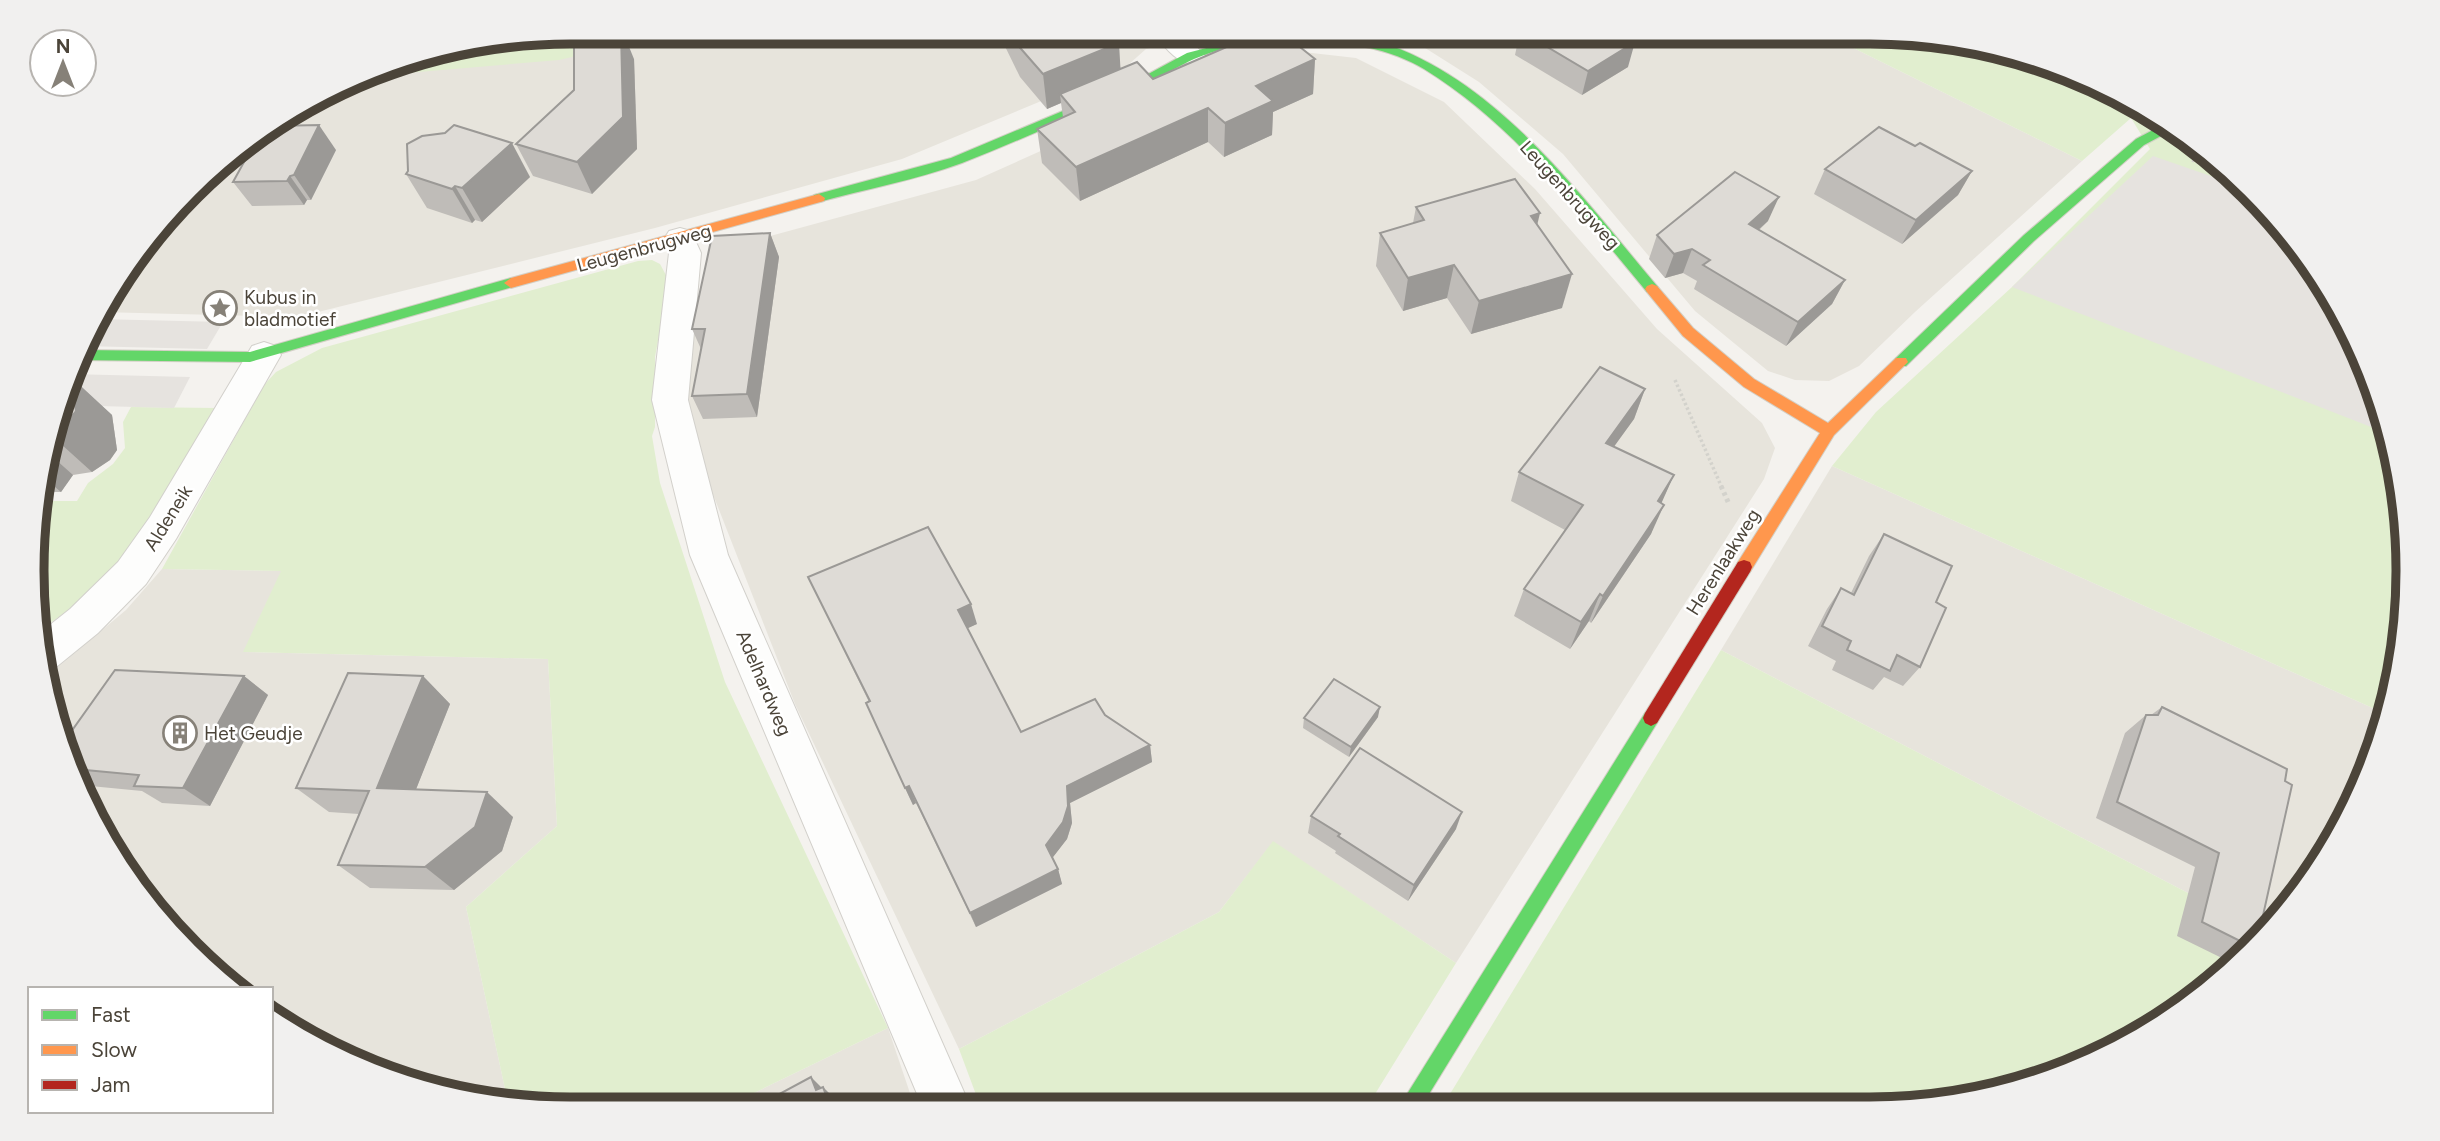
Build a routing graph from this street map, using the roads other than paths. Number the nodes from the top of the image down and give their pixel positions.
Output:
1 (1180, 44) edge
2 (1238, 44) edge
3 (1376, 44) edge
4 (1191, 56) junction
5 (2160, 132) edge
6 (680, 239) junction
7 (90, 355) edge
8 (264, 355) junction
9 (1829, 431) junction
10 (50, 649) edge
11 (942, 1097) edge
12 (1415, 1097) edge

1 - 4 street
2 - 4 street, Leugenbrugweg
3 - 9 street, Leugenbrugweg
4 - 6 street, Leugenbrugweg
5 - 9 street, Herenlaakweg
6 - 8 street, Leugenbrugweg
6 - 11 street, Adelhardweg
7 - 8 street, Leugenbrugweg
8 - 10 street, Aldeneik
9 - 12 street, Herenlaakweg

